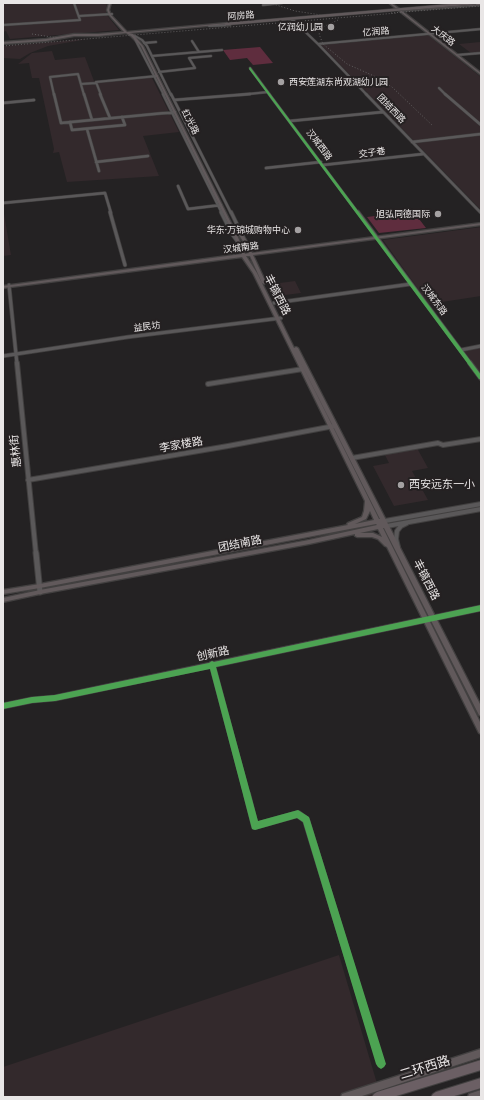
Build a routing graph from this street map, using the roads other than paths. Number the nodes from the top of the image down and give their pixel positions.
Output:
1 (74, 3) edge
2 (111, 3) edge
3 (282, 3) edge
4 (390, 3) edge
5 (394, 3) edge
6 (473, 3) edge
7 (477, 4) edge
8 (481, 4) edge
9 (262, 5) dead end
10 (401, 10) junction
11 (110, 14) junction
12 (79, 16) junction
13 (209, 25) junction
14 (3, 26) edge
15 (481, 29) edge
16 (128, 32) junction
17 (435, 34) junction
18 (430, 35) junction
19 (134, 36) junction
20 (136, 40) junction
21 (192, 41) dead end
22 (156, 42) dead end
23 (3, 43) edge
24 (144, 43) junction
25 (318, 44) junction
26 (139, 49) junction
27 (222, 50) dead end
28 (143, 52) junction
29 (200, 52) junction
30 (481, 53) edge
31 (457, 55) junction
32 (462, 55) junction
33 (211, 56) dead end
34 (149, 58) junction
35 (250, 68) dead end
36 (481, 70) edge
37 (160, 72) junction
38 (481, 74) edge
39 (156, 76) junction
40 (96, 83) junction
41 (81, 84) junction
42 (439, 88) dead end
43 (268, 92) junction
44 (34, 100) dead end
45 (174, 100) junction
46 (3, 103) edge
47 (174, 112) junction
48 (383, 112) junction
49 (122, 117) junction
50 (110, 118) junction
51 (92, 120) junction
52 (290, 121) junction
53 (70, 122) junction
54 (481, 125) edge
55 (87, 129) junction
56 (481, 134) edge
57 (412, 142) junction
58 (423, 154) junction
59 (148, 156) dead end
60 (96, 162) junction
61 (322, 164) junction
62 (266, 168) dead end
63 (99, 171) dead end
64 (178, 186) dead end
65 (3, 203) edge
66 (220, 205) junction
67 (481, 213) edge
68 (481, 223) edge
69 (375, 236) junction
70 (245, 241) junction
71 (251, 253) junction
72 (244, 254) junction
73 (125, 265) dead end
74 (411, 284) junction
75 (3, 286) edge
76 (9, 286) junction
77 (274, 303) junction
78 (279, 318) junction
79 (481, 346) edge
80 (461, 350) junction
81 (15, 355) junction
82 (3, 356) edge
83 (303, 369) junction
84 (481, 378) edge
85 (208, 384) dead end
86 (334, 427) junction
87 (481, 439) edge
88 (352, 458) junction
89 (28, 480) junction
90 (365, 496) junction
91 (481, 504) edge
92 (481, 509) edge
93 (412, 522) junction
94 (382, 524) junction
95 (334, 534) junction
96 (396, 552) junction
97 (40, 589) junction
98 (3, 592) edge
99 (3, 600) edge
100 (481, 608) edge
101 (433, 617) junction
102 (426, 619) junction
103 (212, 664) junction
104 (3, 706) edge
105 (481, 713) edge
106 (481, 731) edge
107 (481, 1053) edge
108 (381, 1064) dead end
109 (481, 1065) edge
110 (481, 1083) edge
111 (481, 1094) edge
112 (345, 1097) edge
113 (377, 1097) edge
114 (436, 1097) edge
115 (472, 1097) edge

1 - 12 street
2 - 11 main road
3 - 9 street
4 - 10 main road
5 - 10 main road
6 - 10 main road
7 - 8 main road, 阿房路
7 - 13 main road, 阿房路, bridge
8 - 10 main road, 阿房路
10 - 17 main road, 大庆路
10 - 18 main road, 大庆路
11 - 12 street
11 - 16 main road, 红光路
12 - 14 street
13 - 16 main road, 阿房路
13 - 25 street, 团结西路
15 - 17 street, 亿润路
16 - 19 main road, 红光路
16 - 23 main road, 阿房路
17 - 18 street, 亿润路
17 - 32 main road, 大庆路
18 - 25 street, 亿润路
18 - 31 main road, 大庆路
19 - 20 street
19 - 24 street
19 - 34 main road, 红光路
20 - 26 street
20 - 28 street
21 - 29 street
22 - 24 street
24 - 34 street
25 - 48 street, 团结西路
26 - 28 street
26 - 34 street
27 - 29 street
28 - 34 street
29 - 34 street
30 - 32 street
31 - 32 street
31 - 38 main road, 大庆路
32 - 36 main road, 大庆路
33 - 37 street
34 - 37 street
34 - 39 main road, 红光路
34 - 70 main road, 红光路
35 - 43 street, 汉城西路
37 - 45 street
39 - 40 street
39 - 47 main road, 红光路
40 - 41 street
40 - 50 street
41 - 51 street
41 - 53 street
42 - 54 street
43 - 45 street
43 - 52 street, 汉城西路
44 - 46 street
45 - 70 street
47 - 49 street
47 - 66 main road, 红光路
48 - 52 street
48 - 57 street, 团结西路
49 - 50 street
49 - 55 street
50 - 51 street
51 - 53 street
52 - 61 street, 汉城西路
53 - 55 street
55 - 60 street
56 - 57 street
57 - 58 street, 团结西路
58 - 61 street, 交子巷
58 - 67 street, 团结西路
59 - 60 street
60 - 63 street
61 - 62 street, 交子巷
61 - 69 street, 汉城西路
64 - 66 street
65 - 73 street
66 - 72 main road, 红光路
68 - 69 main road, 汉城南路
69 - 71 main road, 汉城南路
69 - 74 street, 汉城东路
70 - 71 main road, 红光路
71 - 72 main road, 汉城南路
71 - 77 main road, 丰镐西路
72 - 76 main road, 汉城南路
72 - 78 main road, 丰镐西路
74 - 77 street
74 - 80 street, 汉城东路
75 - 76 main road, 汉城南路
76 - 81 street, 惠林街
77 - 78 main road, 丰镐西路
78 - 81 street, 益民坊
78 - 83 main road, 丰镐西路
78 - 86 main road, 丰镐西路
79 - 80 street
80 - 84 street, 汉城东路
81 - 82 street, 益民坊
81 - 89 street, 惠林街
83 - 85 street
83 - 86 main road, 丰镐西路
86 - 88 main road, 丰镐西路
86 - 89 street, 李家楼路
86 - 90 main road, 丰镐西路
87 - 88 street
88 - 94 main road, 丰镐西路
89 - 97 street, 惠林街
90 - 94 main road, 丰镐西路
90 - 95 main road
91 - 94 street, 团结南路
92 - 93 street, 团结南路
93 - 94 street, 团结南路
93 - 96 street
94 - 95 main road, 团结南路
94 - 96 main road, 丰镐西路
95 - 96 main road
95 - 97 main road, 团结南路
96 - 101 main road, 丰镐西路
96 - 102 main road, 丰镐西路
97 - 98 main road, 团结南路
97 - 99 main road, 团结南路
100 - 101 street, 创新路
101 - 102 street, 创新路
101 - 105 main road, 丰镐西路
102 - 103 street, 创新路
102 - 106 main road, 丰镐西路
103 - 104 street, 创新路
103 - 108 street
107 - 112 main road
109 - 113 highway, 二环西路
110 - 114 highway
111 - 115 main road

